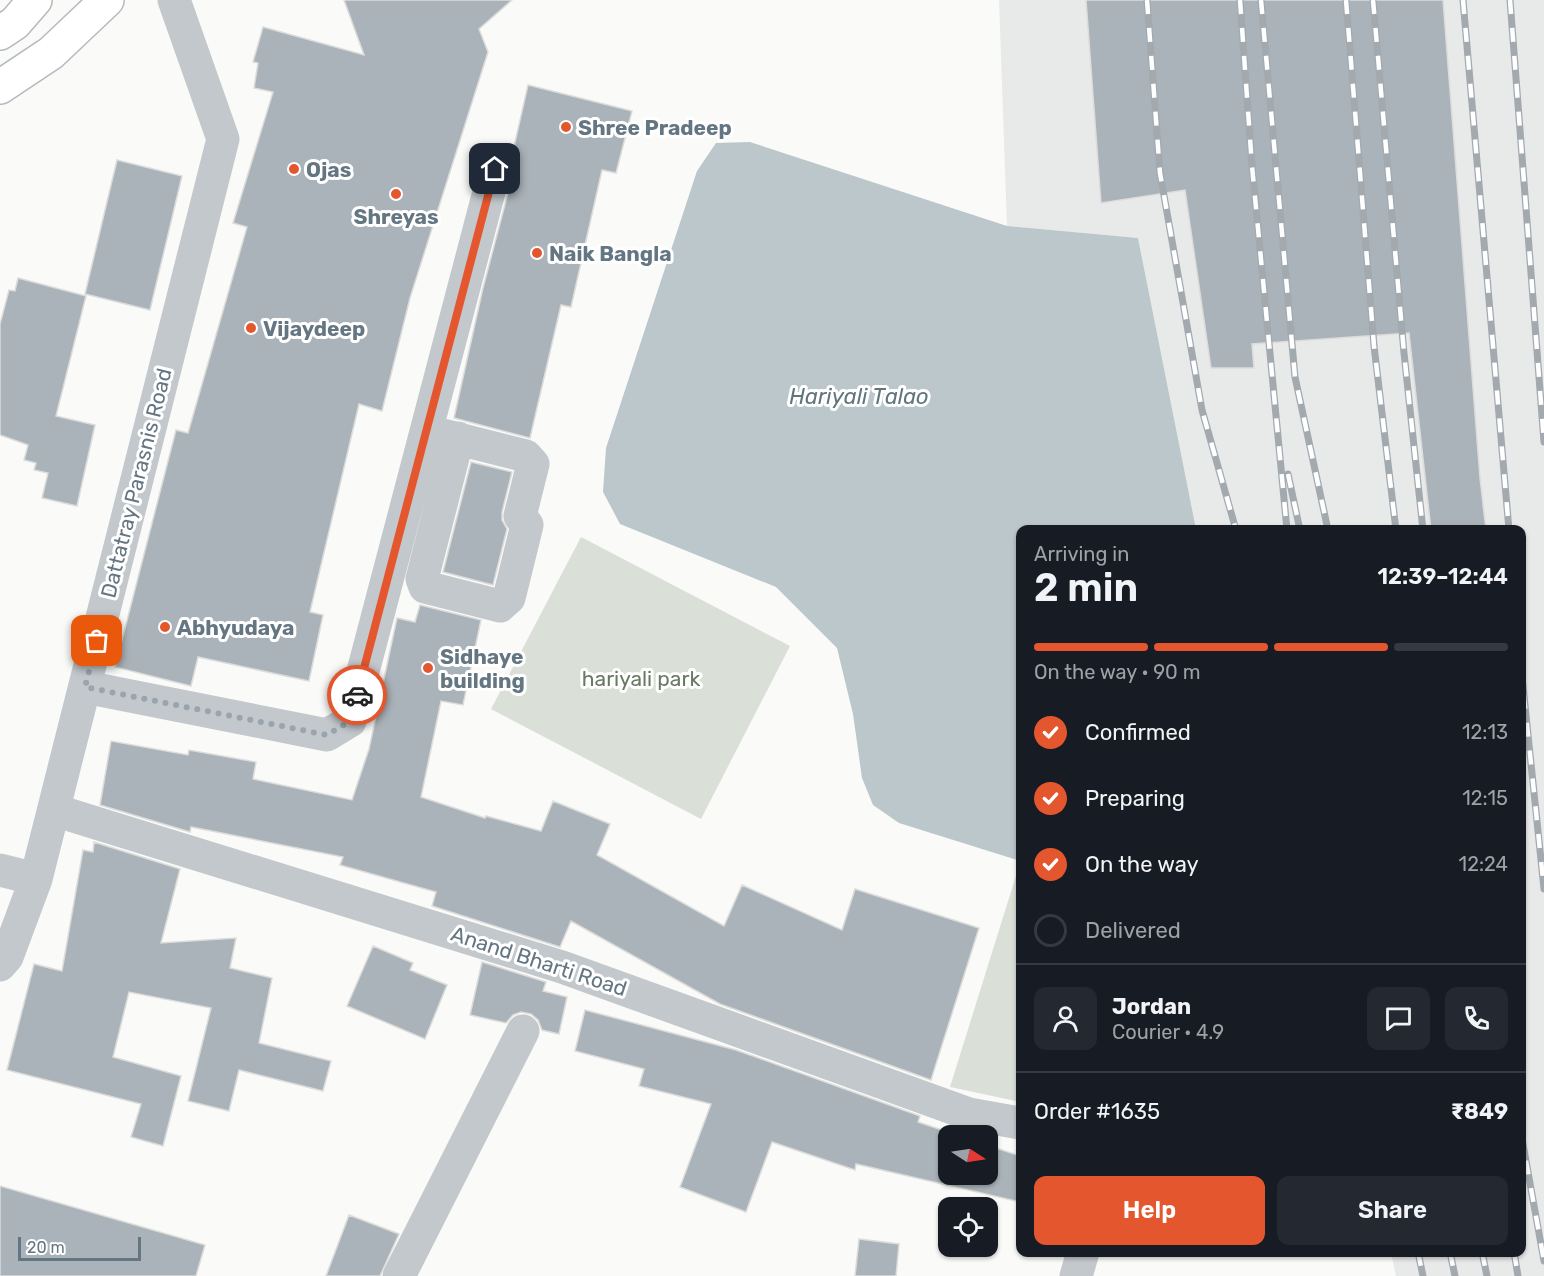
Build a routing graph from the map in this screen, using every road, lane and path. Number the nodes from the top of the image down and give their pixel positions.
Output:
1 (35, 0) edge
2 (174, 0) edge
3 (100, 1) edge
4 (0, 33) edge
5 (0, 87) edge
6 (495, 169) dead end
7 (427, 430) junction
8 (458, 438) junction
9 (406, 510) junction
10 (437, 518) junction
11 (85, 687) junction
12 (54, 810) junction
13 (0, 870) edge
14 (36, 879) junction
15 (0, 965) edge
16 (523, 1031) dead end
17 (1016, 1122) edge
18 (1082, 1257) edge
19 (399, 1276) edge
20 (1076, 1276) edge

1 - 4 main road
2 - 11 street, Dattatray Parasnis Road
3 - 5 main road
6 - 7 street
7 - 8 street
7 - 9 street
8 - 10 street
8 - 10 street
9 - 10 street
9 - 11 street
11 - 12 street, Dattatray Parasnis Road
12 - 14 street, Dattatray Parasnis Road
12 - 17 street, Anand Bharti Road
13 - 14 street
14 - 15 street, Dattatray Parasnis Road
16 - 19 street
18 - 20 street

